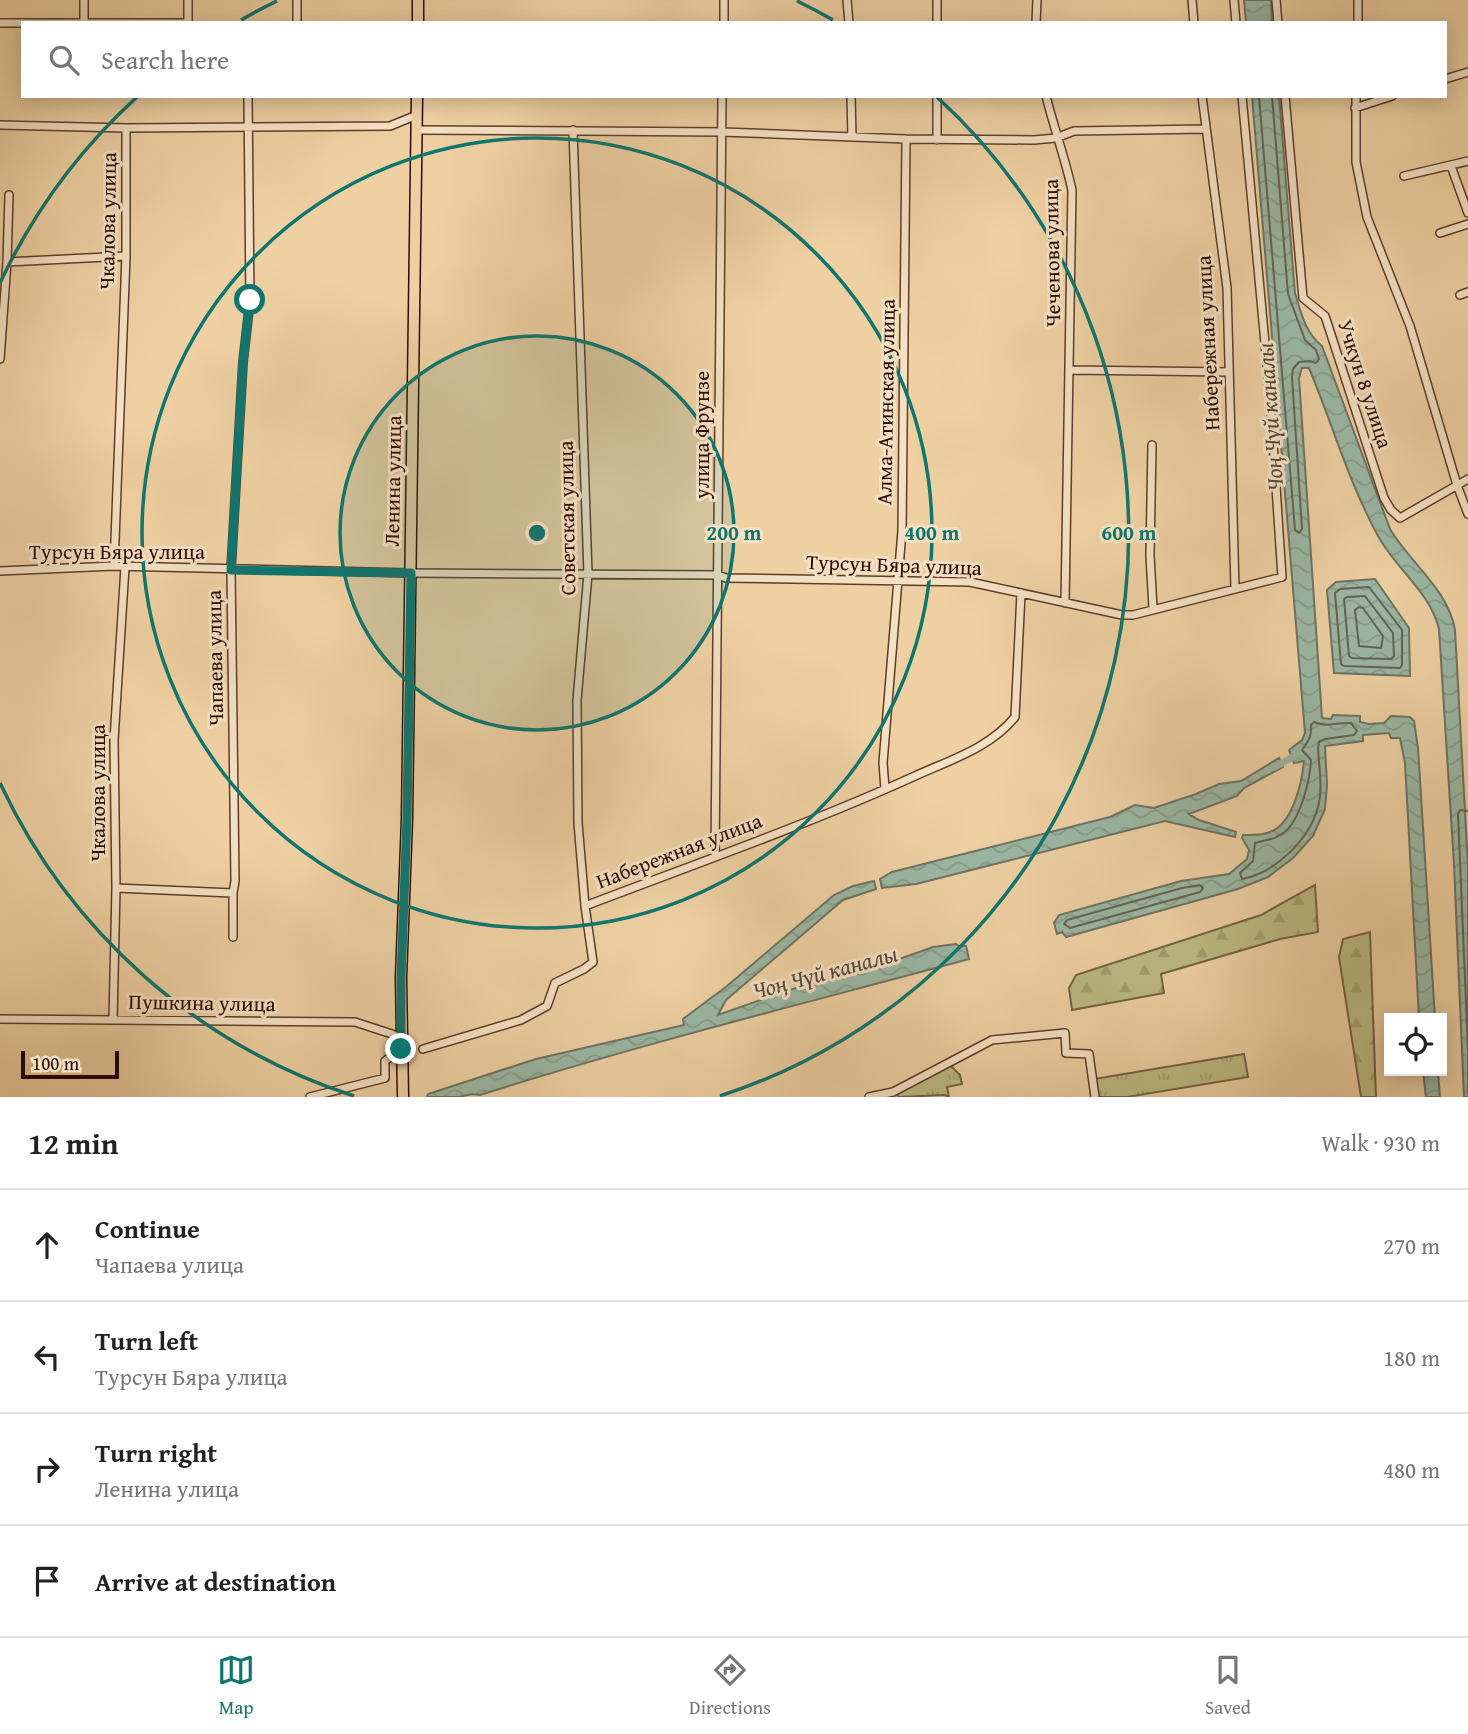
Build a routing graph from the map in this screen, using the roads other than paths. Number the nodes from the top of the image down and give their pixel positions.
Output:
1 (84, 0) edge
2 (188, 0) edge
3 (297, 0) edge
4 (418, 0) edge
5 (724, 0) edge
6 (847, 0) edge
7 (937, 0) edge
8 (1037, 0) edge
9 (1192, 0) edge
10 (1234, 0) edge
11 (1276, 0) edge
12 (1359, 0) edge
13 (84, 21) edge
14 (188, 21) edge
15 (297, 21) edge
16 (418, 21) edge
17 (724, 21) edge
18 (849, 21) edge
19 (937, 21) edge
20 (1036, 21) edge
21 (1195, 21) edge
22 (1236, 21) edge
23 (1278, 21) edge
24 (1358, 21) edge
25 (0, 23) edge
26 (21, 23) edge
27 (1468, 72) edge
28 (1447, 78) edge
29 (248, 98) edge
30 (417, 98) edge
31 (722, 98) edge
32 (851, 98) edge
33 (937, 98) edge
34 (1046, 98) edge
35 (1202, 98) edge
36 (1242, 98) edge
37 (1284, 98) edge
38 (1356, 98) edge
39 (1386, 98) edge
40 (1355, 108) junction
41 (417, 115) junction
42 (0, 125) edge
43 (126, 128) junction
44 (249, 128) junction
45 (1205, 129) junction
46 (417, 130) junction
47 (573, 130) junction
48 (722, 132) junction
49 (852, 137) junction
50 (1056, 138) junction
51 (906, 139) junction
52 (937, 140) junction
53 (1468, 161) edge
54 (1451, 166) junction
55 (1404, 176) dead end
56 (9, 195) dead end
57 (1468, 214) edge
58 (1468, 224) edge
59 (1440, 233) dead end
60 (126, 256) junction
61 (7, 262) junction
62 (0, 359) edge
63 (1071, 370) junction
64 (1228, 372) junction
65 (1152, 446) dead end
66 (1468, 479) edge
67 (1457, 485) junction
68 (1468, 514) edge
69 (114, 566) junction
70 (125, 567) junction
71 (231, 570) junction
72 (0, 571) edge
73 (411, 573) junction
74 (588, 574) junction
75 (718, 575) junction
76 (900, 580) junction
77 (1235, 589) junction
78 (1021, 593) junction
79 (1065, 603) junction
80 (1153, 608) junction
81 (885, 789) junction
82 (715, 857) junction
83 (116, 888) junction
84 (233, 893) junction
85 (585, 906) junction
86 (233, 937) dead end
87 (0, 1019) edge
88 (113, 1020) junction
89 (401, 1043) junction
90 (423, 1049) dead end
91 (310, 1097) edge
92 (403, 1097) edge
93 (869, 1097) edge
94 (1095, 1097) edge

1 - 13 street
2 - 14 street
3 - 15 street
4 - 16 main road
5 - 17 street
6 - 18 street
7 - 19 street
8 - 20 street
9 - 21 street
10 - 22 street
11 - 23 street
12 - 24 street
25 - 26 street
27 - 28 street
29 - 44 street, Чапаева улица
30 - 41 main road, Ленина улица
31 - 48 street, улица Фрунзе
32 - 49 street
33 - 52 street
34 - 50 street, Чеченова улица
35 - 45 street, Набережная улица
36 - 77 street, Турсун Бяра улица
37 - 67 street, Учкун 8 улица
38 - 40 street
39 - 40 street
40 - 67 street
41 - 44 street
41 - 46 main road, Ленина улица
42 - 43 street
43 - 44 street
43 - 60 street, Чкалова улица
44 - 71 street, Чапаева улица
45 - 50 street
45 - 64 street, Набережная улица
46 - 47 street
46 - 73 main road, Ленина улица
47 - 48 street
47 - 74 street, Советская улица
48 - 49 street
48 - 75 street, улица Фрунзе
49 - 51 street
50 - 52 street
50 - 63 street, Чеченова улица
51 - 52 street
51 - 76 street, Алма-Атинская улица
53 - 54 street
54 - 55 street
54 - 57 street
56 - 61 street
58 - 59 street
60 - 61 street
60 - 69 street, Чкалова улица
61 - 62 street
63 - 64 street
63 - 79 street, Чеченова улица
64 - 77 street, Набережная улица
65 - 80 street
66 - 67 street
67 - 68 street
69 - 70 street, Турсун Бяра улица
69 - 72 street, Турсун Бяра улица
70 - 71 street, Турсун Бяра улица
70 - 83 street, Чкалова улица
71 - 73 street, Турсун Бяра улица
71 - 84 street, Чапаева улица
73 - 74 street, Турсун Бяра улица
73 - 89 main road, Ленина улица
74 - 75 street, Турсун Бяра улица
74 - 85 street, Советская улица
75 - 76 street, Турсун Бяра улица
75 - 82 street, улица Фрунзе
76 - 78 street, Турсун Бяра улица
76 - 81 street, Алма-Атинская улица
77 - 80 street, Турсун Бяра улица
78 - 79 street, Турсун Бяра улица
78 - 81 street, Набережная улица
79 - 80 street, Турсун Бяра улица
81 - 82 street, Набережная улица
82 - 85 street, Набережная улица
83 - 84 street
83 - 88 street, Чкалова улица
84 - 86 street, Чапаева улица
85 - 90 street, Набережная улица
87 - 88 street, Пушкина улица
88 - 89 street, Пушкина улица
89 - 91 street
89 - 92 main road, Ленина улица
93 - 94 street

